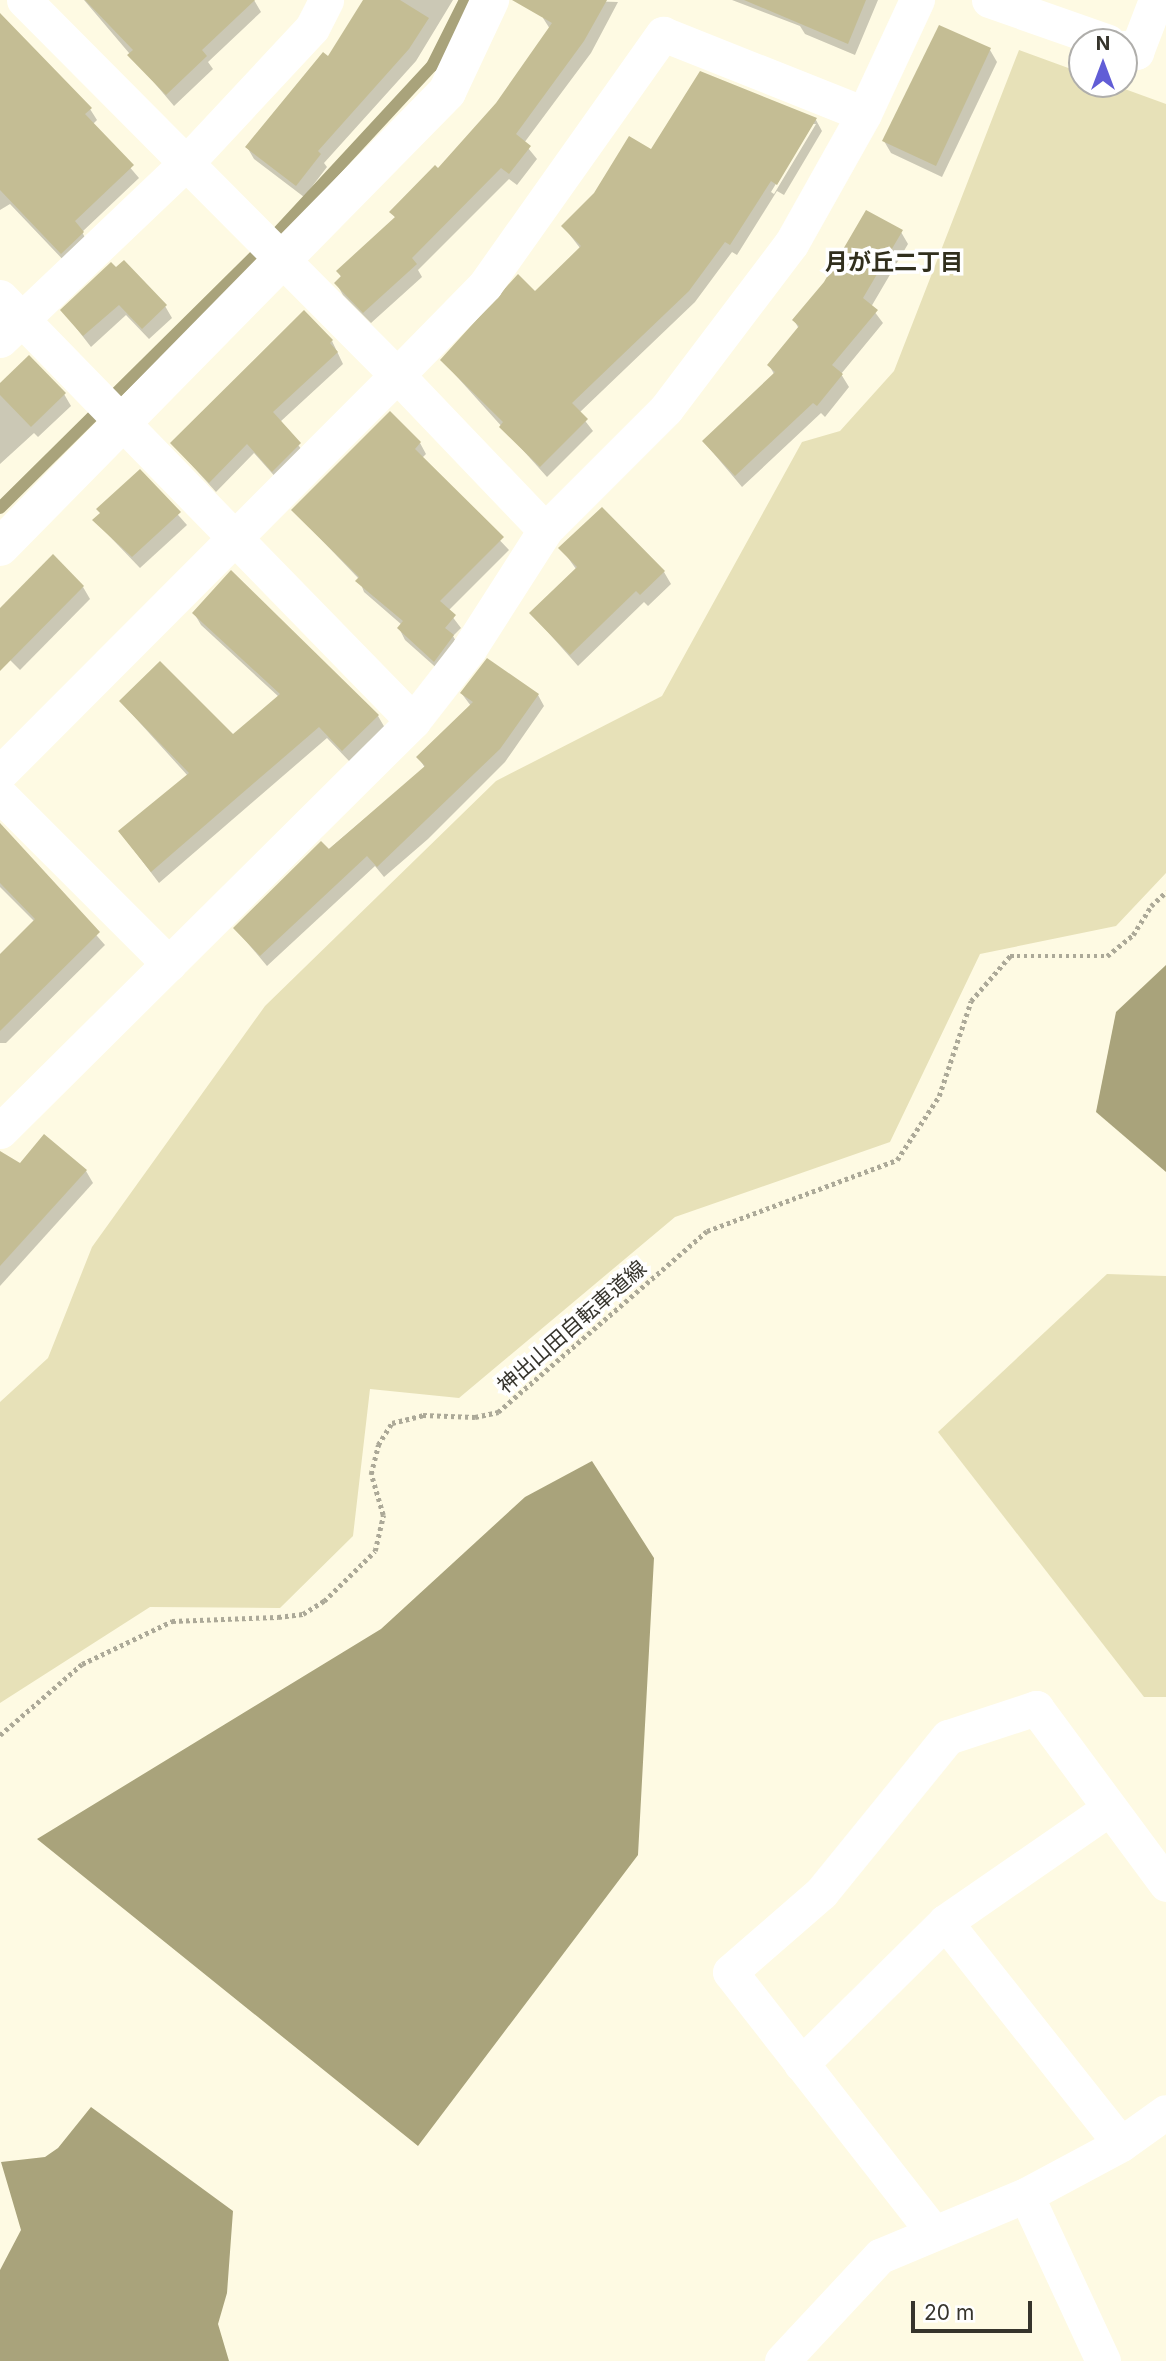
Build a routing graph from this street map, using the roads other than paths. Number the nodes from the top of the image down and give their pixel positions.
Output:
1 (25, 0) edge
2 (326, 0) edge
3 (490, 0) edge
4 (917, 0) edge
5 (989, 0) edge
6 (1156, 0) edge
7 (1068, 28) edge
8 (1138, 47) edge
9 (864, 114) junction
10 (187, 162) junction
11 (281, 261) junction
12 (7, 319) edge
13 (397, 374) junction
14 (121, 423) junction
15 (545, 530) junction
16 (235, 540) junction
17 (0, 547) edge
18 (413, 722) junction
19 (0, 774) edge
20 (0, 795) edge
21 (169, 964) junction
22 (0, 1131) edge
23 (1108, 1809) junction
24 (1166, 1884) edge
25 (945, 1922) junction
26 (801, 2064) junction
27 (1166, 2112) edge
28 (1121, 2144) junction
29 (1026, 2195) junction
30 (934, 2233) junction
31 (782, 2361) edge
32 (1103, 2361) edge

1 - 10 street
2 - 10 street
3 - 11 street
4 - 9 street
5 - 7 street
6 - 8 street
9 - 13 street
9 - 15 street
10 - 11 street
10 - 12 street
11 - 13 street
11 - 14 street
12 - 14 street
13 - 15 street
13 - 16 street
14 - 16 street
14 - 17 street
15 - 18 street
16 - 18 street
16 - 19 street
18 - 21 street
20 - 21 street
21 - 22 street
23 - 24 street
23 - 25 street
23 - 26 street
25 - 26 street
25 - 28 street
26 - 30 street
27 - 28 street
28 - 29 street
29 - 30 street
29 - 32 street
30 - 31 street

